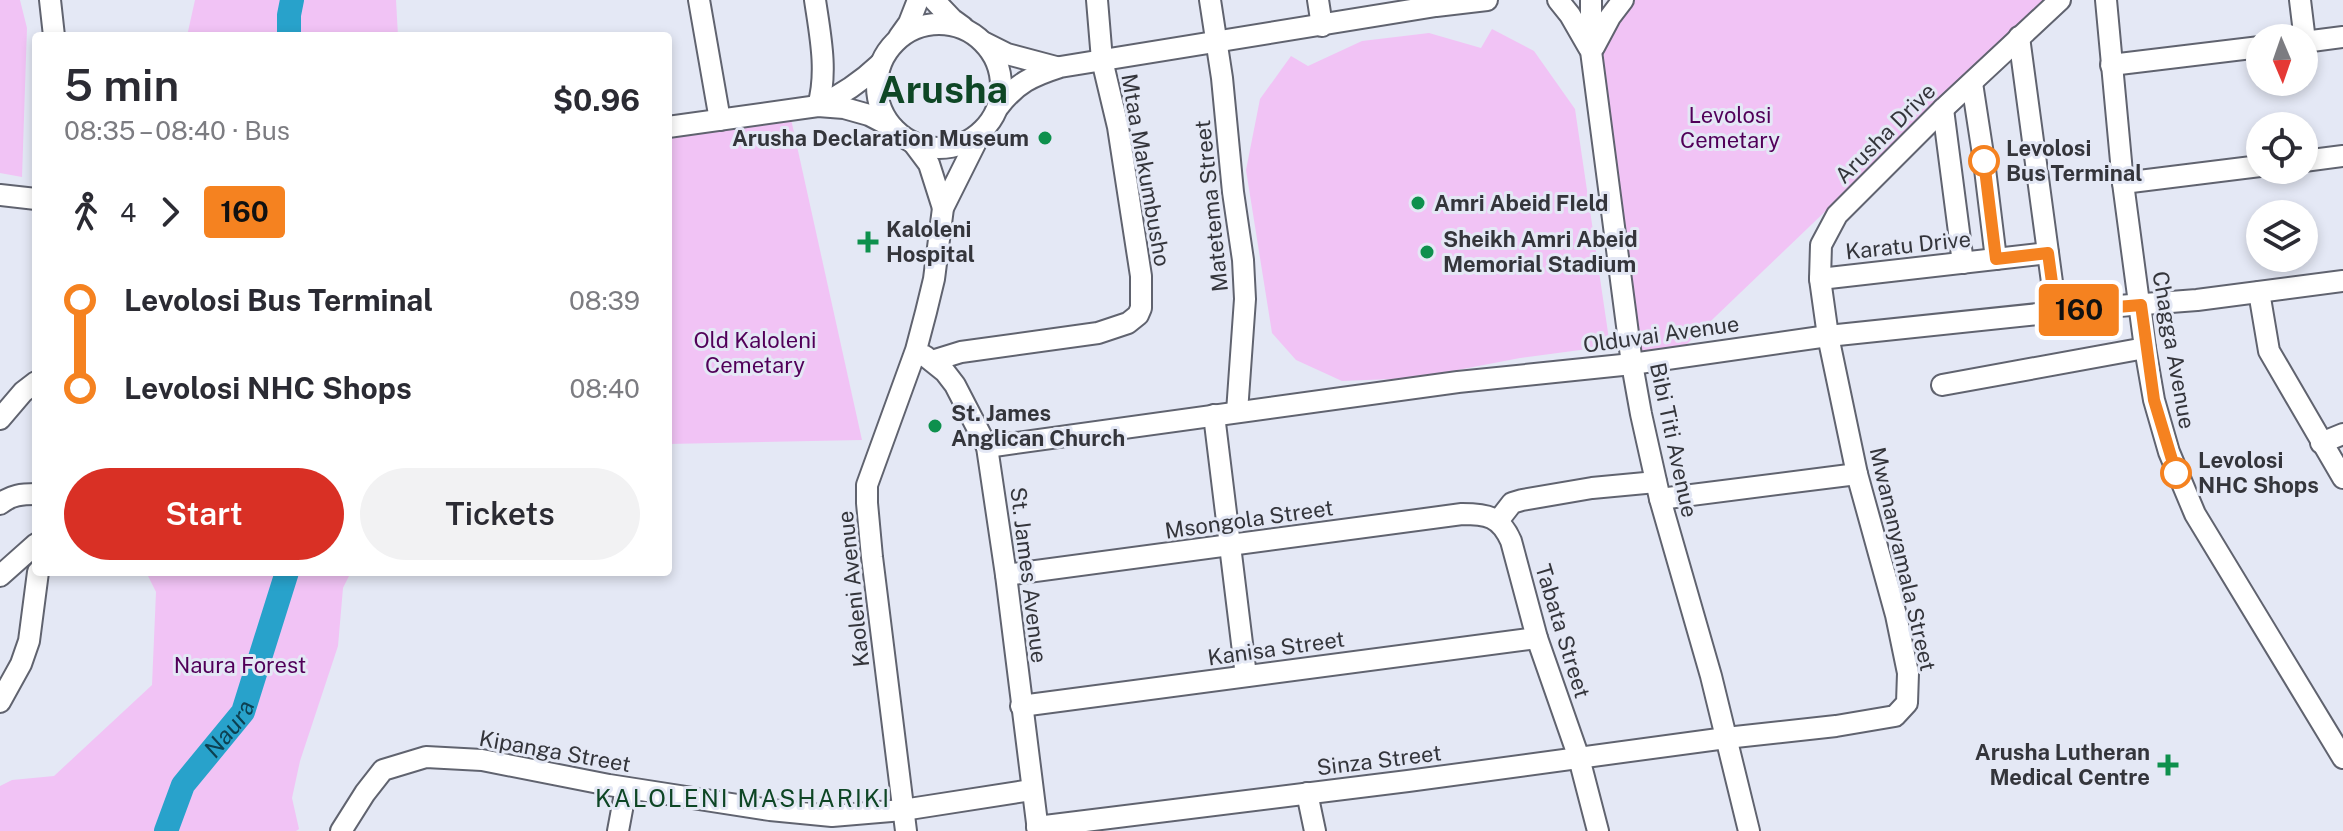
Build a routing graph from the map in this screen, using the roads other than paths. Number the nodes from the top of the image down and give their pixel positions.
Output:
1 (50, 0) edge
2 (699, 0) edge
3 (815, 0) edge
4 (918, 0) edge
5 (934, 0) edge
6 (1097, 0) edge
7 (1210, 0) edge
8 (1318, 0) edge
9 (1487, 0) edge
10 (1558, 0) edge
11 (1591, 0) edge
12 (1623, 0) edge
13 (2060, 0) edge
14 (2106, 0) edge
15 (2300, 0) edge
16 (1436, 3) edge
17 (2303, 24) edge
18 (1322, 26) junction
19 (54, 32) edge
20 (2019, 37) junction
21 (2343, 37) edge
22 (978, 38) junction
23 (897, 40) junction
24 (2318, 40) edge
25 (1216, 43) junction
26 (2246, 49) edge
27 (1591, 51) junction
28 (1102, 60) junction
29 (880, 64) junction
30 (2111, 65) junction
31 (1060, 67) junction
32 (1972, 83) junction
33 (818, 106) junction
34 (999, 106) junction
35 (1943, 109) junction
36 (720, 120) junction
37 (672, 126) edge
38 (892, 127) junction
39 (979, 136) junction
40 (914, 144) junction
41 (2343, 156) edge
42 (2318, 159) edge
43 (2246, 168) edge
44 (2123, 183) junction
45 (0, 195) edge
46 (32, 196) edge
47 (943, 208) junction
48 (2048, 253) junction
49 (1996, 259) junction
50 (1963, 263) junction
51 (1820, 279) junction
52 (2343, 281) edge
53 (2259, 292) junction
54 (2141, 305) junction
55 (2056, 312) junction
56 (1828, 336) junction
57 (2145, 348) junction
58 (924, 355) junction
59 (1632, 364) junction
60 (32, 385) edge
61 (1942, 385) dead end
62 (1237, 412) junction
63 (1214, 415) junction
64 (0, 419) edge
65 (2343, 434) edge
66 (2321, 443) junction
67 (987, 447) junction
68 (1857, 474) junction
69 (2343, 478) edge
70 (1658, 490) junction
71 (32, 494) edge
72 (0, 504) edge
73 (1498, 521) junction
74 (1230, 546) junction
75 (32, 548) edge
76 (1006, 575) junction
77 (0, 576) edge
78 (37, 576) edge
79 (1537, 638) junction
80 (1246, 676) junction
81 (0, 702) edge
82 (1021, 706) junction
83 (1726, 738) junction
84 (1579, 758) junction
85 (2343, 758) edge
86 (626, 788) junction
87 (1031, 790) junction
88 (1307, 793) junction
89 (903, 810) junction
90 (1037, 829) edge
91 (341, 831) edge
92 (618, 831) edge
93 (906, 831) edge
94 (1315, 831) edge
95 (1598, 831) edge
96 (1749, 831) edge

1 - 19 street
2 - 36 street
3 - 33 street
4 - 23 street
5 - 22 street
6 - 28 street
7 - 25 street, Matetema Street
8 - 18 street
9 - 16 street
10 - 27 street
11 - 27 street, Bibi Titi Avenue
12 - 27 street
13 - 20 street, Arusha Drive
14 - 30 street, Chagga Avenue
15 - 17 street
16 - 18 street
18 - 25 street
20 - 32 street, Arusha Drive
20 - 48 street
21 - 24 street
22 - 23 street
22 - 31 street
22 - 34 street
23 - 29 street
25 - 28 street
25 - 62 street, Matetema Street
26 - 30 street
27 - 59 street, Bibi Titi Avenue
28 - 31 street
28 - 58 street, Mtaa Makumbusho
29 - 33 street
29 - 38 street
30 - 44 street, Chagga Avenue
31 - 34 street
32 - 35 street, Arusha Drive
32 - 49 street
33 - 36 street
33 - 38 street
34 - 39 street
35 - 50 street
35 - 51 street, Arusha Drive
36 - 37 street
38 - 40 street
39 - 40 street
39 - 47 street, Kaoleni Avenue
40 - 47 street, Kaoleni Avenue
41 - 42 street
43 - 44 street
44 - 54 street, Chagga Avenue
45 - 46 street
47 - 58 street, Kaoleni Avenue
48 - 49 street, Karatu Drive
48 - 55 street
49 - 50 street, Karatu Drive
50 - 51 street, Karatu Drive
51 - 56 street, Arusha Drive
52 - 53 street, Olduvai Avenue
53 - 54 street, Olduvai Avenue
53 - 66 street
54 - 55 street, Olduvai Avenue
54 - 57 street, Chagga Avenue
55 - 56 street, Olduvai Avenue
56 - 59 street, Olduvai Avenue
56 - 68 street, Mwananyamala Street
57 - 61 street
57 - 85 street, Chagga Avenue
58 - 67 street, St. James Avenue
58 - 89 street, Kaoleni Avenue
59 - 62 street, Olduvai Avenue
59 - 70 street, Bibi Titi Avenue
60 - 64 street
62 - 63 street, Olduvai Avenue
63 - 67 street, Olduvai Avenue
63 - 74 street
65 - 66 street
66 - 69 street
67 - 76 street, St. James Avenue
68 - 70 street
68 - 83 street, Mwananyamala Street
70 - 73 street
70 - 83 street, Bibi Titi Avenue
71 - 72 street
73 - 74 street, Msongola Street
73 - 79 street, Tabata Street
74 - 76 street, Msongola Street
74 - 80 street
75 - 77 street
76 - 82 street, St. James Avenue
78 - 81 street
79 - 80 street, Kanisa Street
79 - 84 street, Tabata Street
80 - 82 street, Kanisa Street
82 - 87 street, St. James Avenue
83 - 84 street, Sinza Street
83 - 96 street, Bibi Titi Avenue
84 - 88 street, Sinza Street
84 - 95 street, Tabata Street
86 - 89 street, Kipanga Street
86 - 91 street, Kipanga Street
86 - 92 street
87 - 89 street, Kipanga Street
87 - 90 street, St. James Avenue
88 - 90 street, Sinza Street
88 - 94 street
89 - 93 street, Kaoleni Avenue

